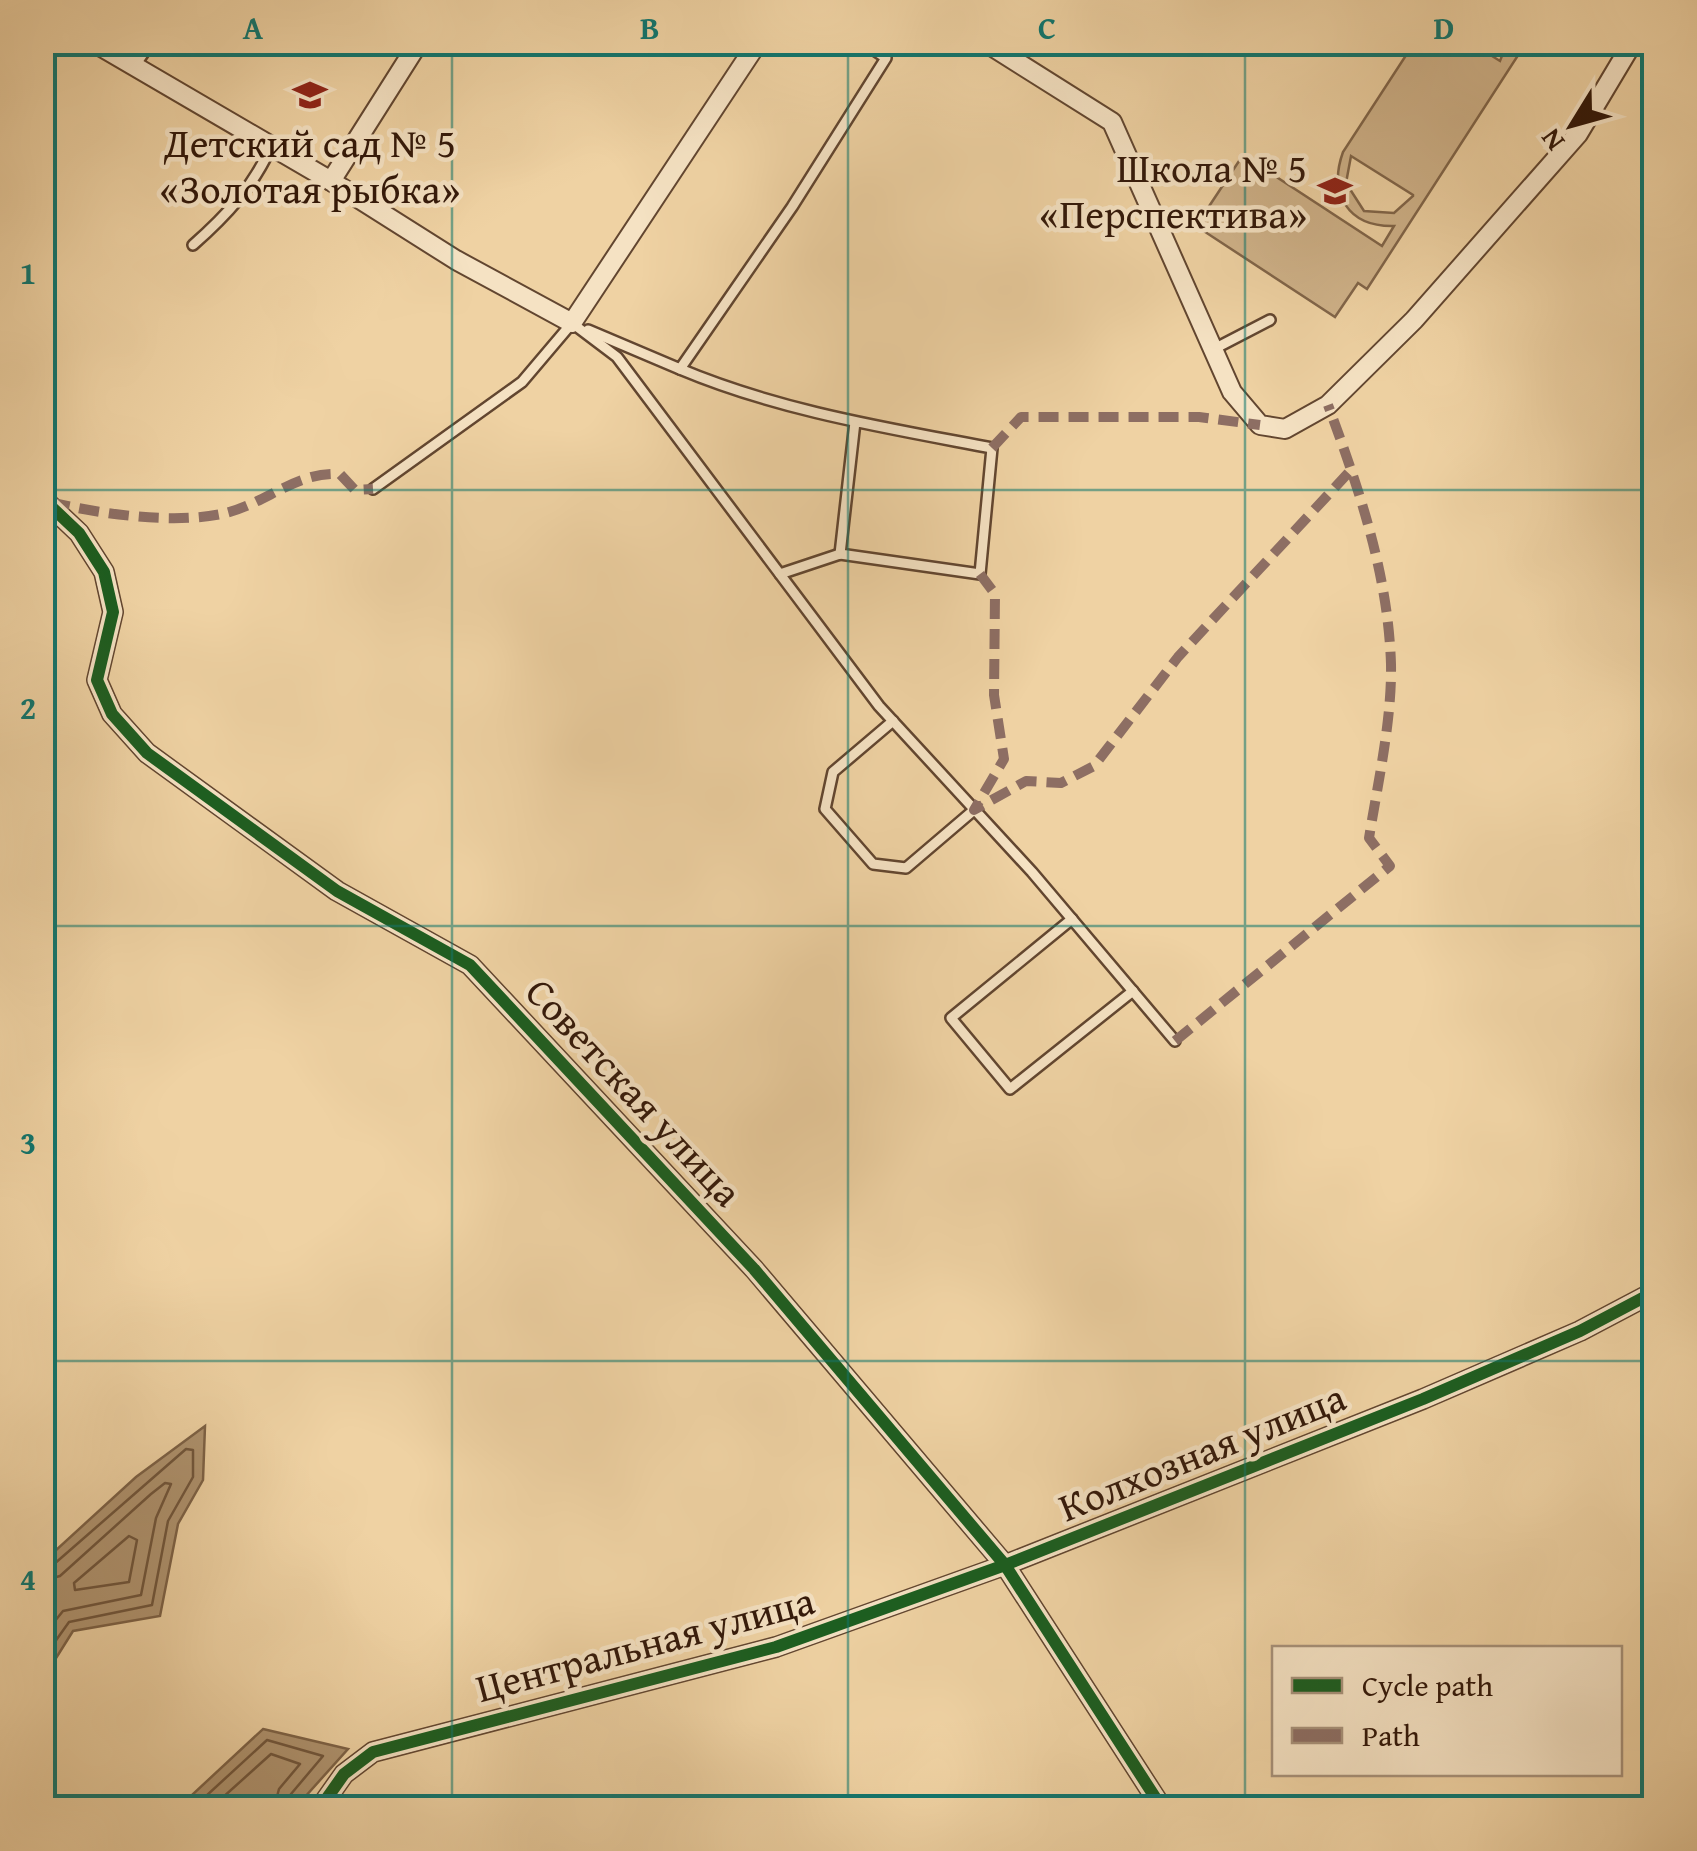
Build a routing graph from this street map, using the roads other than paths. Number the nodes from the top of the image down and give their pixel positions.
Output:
1 (93, 42) edge
2 (151, 42) edge
3 (420, 42) edge
4 (758, 42) edge
5 (862, 42) edge
6 (986, 42) edge
7 (1632, 42) edge
8 (134, 67) junction
9 (272, 146) junction
10 (331, 180) junction
11 (193, 245) dead end
12 (1270, 320) dead end
13 (572, 323) junction
14 (1214, 349) junction
15 (680, 369) junction
16 (855, 422) junction
17 (373, 489) dead end
18 (42, 498) edge
19 (840, 554) junction
20 (780, 574) junction
21 (893, 721) junction
22 (974, 810) junction
23 (1072, 920) junction
24 (1133, 990) junction
25 (1176, 1041) dead end
26 (1654, 1292) edge
27 (1005, 1565) junction
28 (320, 1808) edge
29 (1162, 1808) edge

1 - 8 street
2 - 8 lane
3 - 10 street
4 - 13 street
5 - 15 lane
6 - 14 street
7 - 14 street
8 - 9 street
9 - 10 street
9 - 11 lane
10 - 13 street
12 - 14 lane
13 - 15 lane
13 - 17 lane
13 - 20 lane
15 - 16 lane
16 - 19 lane
16 - 19 lane
18 - 27 street, Советская улица
19 - 20 lane
20 - 21 lane
21 - 22 lane
21 - 22 lane
22 - 23 lane
23 - 24 lane
23 - 24 lane
24 - 25 lane
26 - 27 street, Колхозная улица
27 - 28 street, Центральная улица
27 - 29 street, Советская улица

